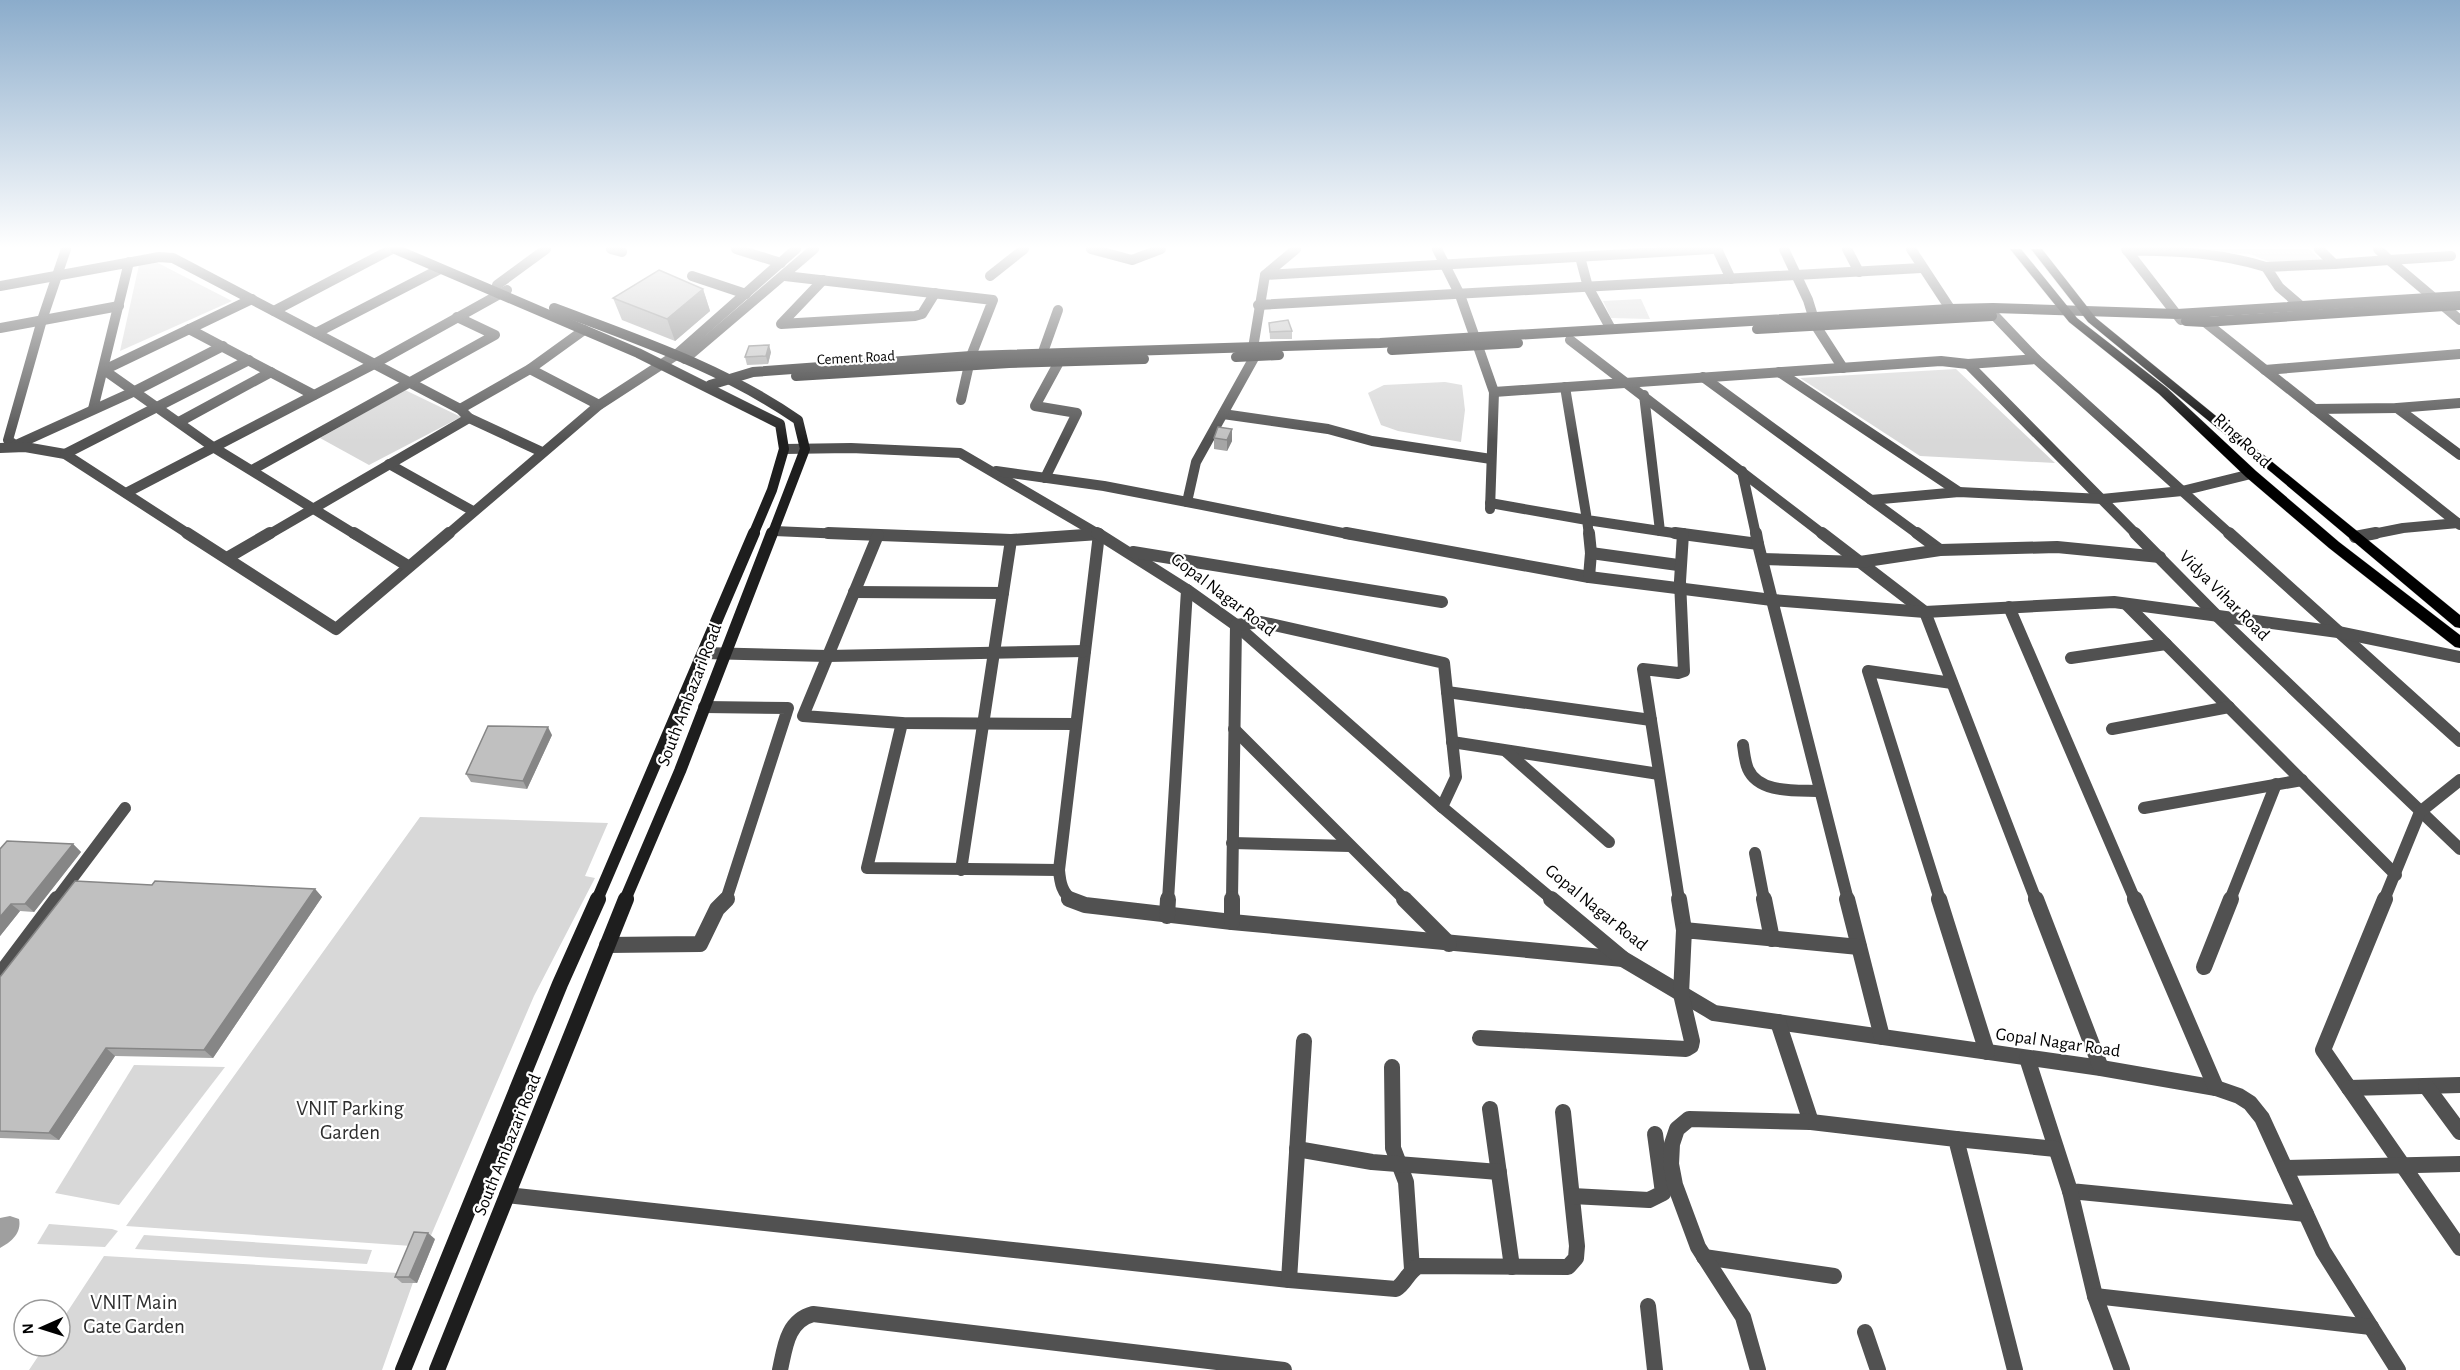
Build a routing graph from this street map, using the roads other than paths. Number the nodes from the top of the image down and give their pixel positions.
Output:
1 (44, 313) edge
2 (80, 313) edge
3 (116, 313) edge
4 (223, 313) edge
5 (278, 313) edge
6 (355, 313) edge
7 (464, 313) edge
8 (549, 313) edge
9 (562, 313) edge
10 (726, 313) edge
11 (737, 313) edge
12 (792, 313) edge
13 (923, 313) edge
14 (988, 313) edge
15 (1057, 313) edge
16 (1257, 313) edge
17 (1466, 313) edge
18 (1602, 313) edge
19 (1811, 313) edge
20 (1909, 313) edge
21 (1953, 313) edge
22 (2017, 313) edge
23 (2067, 313) edge
24 (2087, 313) edge
25 (2175, 313) edge
26 (2236, 313) edge
27 (2309, 313) edge
28 (2342, 313) edge
29 (2312, 315) junction
30 (1995, 316) junction
31 (2069, 316) junction
32 (2089, 316) junction
33 (457, 317) junction
34 (1957, 318) junction
35 (2179, 318) junction
36 (42, 320) junction
37 (1815, 322) junction
38 (2205, 322) junction
39 (0, 328) edge
40 (189, 329) junction
41 (1611, 329) junction
42 (584, 330) junction
43 (316, 333) junction
44 (1570, 340) junction
45 (1476, 341) junction
46 (223, 346) junction
47 (1043, 352) junction
48 (1254, 352) junction
49 (2460, 354) edge
50 (680, 357) junction
51 (2036, 359) junction
52 (249, 360) junction
53 (969, 361) junction
54 (1059, 362) junction
55 (374, 364) junction
56 (662, 364) junction
57 (1968, 364) junction
58 (1844, 368) junction
59 (530, 369) junction
60 (104, 370) junction
61 (2265, 370) junction
62 (271, 372) junction
63 (1779, 372) junction
64 (1704, 377) junction
65 (732, 380) junction
66 (1627, 382) junction
67 (411, 383) junction
68 (715, 387) junction
69 (1565, 387) junction
70 (135, 391) junction
71 (1494, 392) junction
72 (314, 395) junction
73 (1644, 395) junction
74 (961, 400) dead end
75 (2460, 403) edge
76 (599, 405) junction
77 (158, 407) junction
78 (2397, 408) junction
79 (93, 409) junction
80 (460, 409) junction
81 (2314, 409) junction
82 (1223, 414) junction
83 (469, 418) junction
84 (179, 422) junction
85 (15, 445) junction
86 (213, 447) junction
87 (0, 448) edge
88 (805, 448) junction
89 (784, 449) junction
90 (542, 452) junction
91 (65, 454) junction
92 (0, 455) edge
93 (2460, 455) edge
94 (1491, 459) junction
95 (389, 464) junction
96 (252, 470) junction
97 (990, 470) junction
98 (1742, 471) junction
99 (2251, 474) junction
100 (1045, 478) junction
101 (2182, 491) junction
102 (1959, 492) junction
103 (126, 493) junction
104 (2102, 499) junction
105 (1872, 500) junction
106 (1187, 502) junction
107 (313, 508) junction
108 (474, 511) junction
109 (1587, 520) junction
110 (2459, 524) edge
111 (774, 531) junction
112 (1660, 531) junction
113 (1099, 534) junction
114 (1683, 534) junction
115 (878, 535) junction
116 (2355, 537) junction
117 (1011, 540) junction
118 (1758, 544) junction
119 (1940, 550) junction
120 (1125, 551) junction
121 (1591, 553) junction
122 (2160, 557) junction
123 (227, 558) junction
124 (1762, 559) junction
125 (1860, 562) junction
126 (1678, 565) junction
127 (408, 566) junction
128 (1589, 577) junction
129 (1678, 588) junction
130 (1187, 590) junction
131 (854, 592) junction
132 (1003, 593) junction
133 (1772, 600) junction
134 (1442, 602) dead end
135 (2126, 604) junction
136 (2009, 608) junction
137 (1925, 612) junction
138 (2216, 615) junction
139 (2460, 623) edge
140 (1236, 625) junction
141 (2338, 632) junction
142 (2460, 643) edge
143 (2166, 644) junction
144 (1085, 651) junction
145 (704, 653) junction
146 (725, 653) junction
147 (994, 653) junction
148 (828, 656) junction
149 (2071, 657) dead end
150 (2460, 657) edge
151 (1952, 683) junction
152 (1447, 692) junction
153 (704, 707) junction
154 (2229, 707) junction
155 (1651, 720) junction
156 (902, 723) junction
157 (1076, 724) junction
158 (983, 725) junction
159 (1234, 729) junction
160 (2112, 729) dead end
161 (2460, 741) edge
162 (1452, 742) junction
163 (1743, 745) dead end
164 (1506, 752) junction
165 (1659, 774) junction
166 (2302, 780) junction
167 (2460, 780) edge
168 (2276, 784) junction
169 (1819, 791) junction
170 (1442, 807) junction
171 (2144, 807) dead end
172 (125, 808) dead end
173 (2421, 812) junction
174 (1609, 842) dead end
175 (1232, 843) junction
176 (1350, 846) junction
177 (2460, 849) edge
178 (1755, 853) dead end
179 (961, 870) junction
180 (1059, 870) junction
181 (2396, 875) junction
182 (1167, 916) junction
183 (1232, 922) junction
184 (1684, 930) junction
185 (1772, 939) junction
186 (1449, 944) junction
187 (607, 945) junction
188 (1859, 947) junction
189 (1623, 959) junction
190 (2204, 968) dead end
191 (0, 975) edge
192 (1681, 994) junction
193 (1778, 1022) junction
194 (1882, 1037) junction
195 (1480, 1038) dead end
196 (1304, 1041) dead end
197 (1987, 1052) junction
198 (2027, 1058) junction
199 (1392, 1067) dead end
200 (2101, 1068) junction
201 (2460, 1085) edge
202 (2426, 1086) junction
203 (2216, 1088) junction
204 (2349, 1088) junction
205 (1490, 1109) dead end
206 (1563, 1112) dead end
207 (1811, 1122) junction
208 (2460, 1132) edge
209 (1655, 1134) dead end
210 (1956, 1139) junction
211 (1297, 1149) junction
212 (2056, 1149) junction
213 (1400, 1164) junction
214 (2460, 1164) edge
215 (2403, 1166) junction
216 (2285, 1168) junction
217 (1498, 1172) junction
218 (2070, 1191) junction
219 (507, 1195) junction
220 (1572, 1196) junction
221 (2306, 1214) junction
222 (2460, 1248) edge
223 (1704, 1257) junction
224 (1512, 1267) junction
225 (1412, 1269) junction
226 (1834, 1276) dead end
227 (1288, 1280) junction
228 (2095, 1296) junction
229 (1648, 1305) dead end
230 (2371, 1327) junction
231 (1865, 1332) dead end
232 (403, 1370) edge
233 (437, 1370) edge
234 (780, 1370) edge
235 (1284, 1370) edge
236 (1655, 1370) edge
237 (1758, 1370) edge
238 (1878, 1370) edge
239 (2015, 1370) edge
240 (2122, 1370) edge
241 (2398, 1370) edge

1 - 36 street
2 - 36 street
3 - 60 street
4 - 40 street
5 - 43 street
6 - 43 street
7 - 33 street
8 - 42 main road
9 - 50 main road
10 - 50 street
11 - 50 street
12 - 13 street
14 - 53 street
15 - 47 street
16 - 48 street
17 - 45 street
18 - 41 street
19 - 37 street
20 - 37 main road, Cement Road
21 - 34 street
22 - 31 main road, Cement Road
23 - 31 main road, Ring Road
24 - 32 main road, Ring Road
25 - 35 street
26 - 35 main road
27 - 29 street
28 - 29 main road
29 - 38 main road
30 - 31 main road, Cement Road
30 - 34 main road, Cement Road
30 - 51 street
31 - 32 main road, Cement Road
31 - 99 main road, Ring Road
32 - 35 main road, Cement Road
32 - 116 main road, Ring Road
33 - 55 street
33 - 67 street
34 - 37 main road, Cement Road
35 - 38 main road
36 - 39 street
36 - 85 street
37 - 41 main road, Cement Road
37 - 44 main road, Cement Road
37 - 58 street
38 - 61 street
40 - 46 street
40 - 60 street
41 - 45 main road, Cement Road
42 - 56 main road
42 - 59 street
43 - 55 street
44 - 45 main road, Cement Road
44 - 66 street
45 - 48 main road, Cement Road
45 - 71 street
46 - 52 street
46 - 70 street
47 - 48 main road, Cement Road
47 - 53 main road, Cement Road
48 - 54 main road, Cement Road
48 - 82 street
49 - 61 street
50 - 56 street
50 - 65 main road
51 - 57 street
51 - 101 street
52 - 62 street
52 - 77 street
53 - 54 main road, Cement Road
53 - 65 main road, Cement Road
53 - 74 street
54 - 100 street
55 - 67 street
55 - 72 street
56 - 68 main road
56 - 76 street
57 - 58 street
57 - 104 street, Vidya Vihar Road
58 - 63 street
59 - 76 street
59 - 80 street
60 - 70 street
60 - 79 street
61 - 81 street
62 - 72 street
62 - 84 street
63 - 64 street
63 - 102 street
64 - 66 street
64 - 105 street
65 - 68 main road
65 - 88 main road
66 - 69 street
66 - 73 street
67 - 80 street
67 - 96 street
68 - 89 main road
69 - 71 street
69 - 109 street
70 - 77 street
70 - 79 street
71 - 94 street
72 - 86 street
73 - 98 street
73 - 112 street
75 - 78 street
76 - 90 street
77 - 84 street
77 - 91 street
78 - 81 street
78 - 93 street
79 - 85 street
80 - 83 street
81 - 110 street
82 - 94 street
82 - 106 street
83 - 90 street
83 - 95 street
84 - 86 street
85 - 87 street
85 - 91 street
85 - 92 street
86 - 96 street
86 - 103 street
88 - 89 street, Gopal Nagar Road
88 - 97 street, Gopal Nagar Road
88 - 111 main road, South Ambazari Road
89 - 145 main road
90 - 108 street
91 - 103 street
94 - 109 street
95 - 107 street
95 - 108 street
96 - 107 street
97 - 100 street
97 - 113 street, Gopal Nagar Road
98 - 118 street
98 - 125 street
99 - 101 street
99 - 142 main road, Ring Road
100 - 106 street
101 - 104 street
101 - 141 street
102 - 104 street
102 - 105 street
103 - 123 street
104 - 122 street, Vidya Vihar Road
105 - 119 street
106 - 128 street
107 - 123 street
107 - 127 street
108 - 127 street
109 - 112 street
109 - 121 street
110 - 116 street
111 - 115 street
111 - 146 main road, South Ambazari Road
112 - 114 street
113 - 117 street
113 - 120 street, Gopal Nagar Road
113 - 144 street
114 - 118 street
114 - 126 street
115 - 117 street
115 - 131 street
116 - 139 main road, Ring Road
117 - 132 street
118 - 124 street
119 - 122 street
119 - 125 street
120 - 130 street, Gopal Nagar Road
120 - 134 street
121 - 126 street
121 - 128 street
122 - 138 street, Vidya Vihar Road
123 - 127 street
124 - 125 street
124 - 133 street
125 - 137 street
126 - 129 street
128 - 129 street
129 - 133 street
129 - 155 street
130 - 140 street, Gopal Nagar Road
130 - 182 street
131 - 132 street
131 - 148 street
132 - 147 street
133 - 137 street
133 - 169 street
135 - 136 street
135 - 138 street
135 - 143 street
136 - 137 street
136 - 203 street
137 - 151 street
138 - 141 street
138 - 173 street, Vidya Vihar Road
140 - 152 street
140 - 159 street
140 - 170 street, Gopal Nagar Road
141 - 150 street
141 - 161 street
143 - 149 street
143 - 154 street
144 - 147 street
144 - 157 street
145 - 146 street
145 - 232 main road
146 - 148 street
146 - 153 main road, South Ambazari Road
147 - 148 street
147 - 158 street
148 - 156 street
151 - 197 street
151 - 200 street
152 - 155 street
152 - 162 street
153 - 187 main road, South Ambazari Road
153 - 187 street
154 - 160 street
154 - 166 street
155 - 165 street
156 - 158 street
156 - 179 street
157 - 158 street
157 - 180 street
158 - 179 street
159 - 175 street
159 - 176 street
162 - 164 street
162 - 170 street
163 - 169 street
164 - 165 street
164 - 174 street
165 - 184 street
166 - 168 street
166 - 181 street
167 - 173 street
168 - 171 street
168 - 190 street
169 - 188 street
170 - 189 street, Gopal Nagar Road
172 - 191 street
173 - 177 street, Vidya Vihar Road
173 - 181 street
175 - 176 street
175 - 183 street
176 - 186 street
178 - 185 street
179 - 180 street
180 - 182 street
181 - 204 street
182 - 183 street
183 - 186 street
184 - 185 street
184 - 192 street
185 - 188 street
186 - 189 street
187 - 219 main road, South Ambazari Road
188 - 194 street
189 - 192 street, Gopal Nagar Road
192 - 193 street, Gopal Nagar Road
192 - 195 street
193 - 194 street, Gopal Nagar Road
193 - 207 street
194 - 197 street, Gopal Nagar Road
196 - 211 street
197 - 198 street, Gopal Nagar Road
198 - 200 street, Gopal Nagar Road
198 - 212 street
199 - 213 street
200 - 203 street, Gopal Nagar Road
201 - 202 street
202 - 204 street
202 - 208 street
203 - 216 street, Gopal Nagar Road
204 - 215 street
205 - 217 street
206 - 220 street
207 - 210 street
207 - 223 street
209 - 220 street
210 - 212 street
210 - 239 street
211 - 213 street
211 - 227 street
212 - 218 street
213 - 217 street
213 - 225 street
214 - 215 street
215 - 216 street
215 - 222 street
216 - 221 street, Gopal Nagar Road
217 - 224 street
218 - 221 street
218 - 228 street
219 - 227 street
219 - 233 main road, South Ambazari Road
220 - 224 street
221 - 230 street, Gopal Nagar Road
223 - 226 street
223 - 237 street
224 - 225 street
225 - 227 street
228 - 230 street
228 - 240 street
229 - 236 street
230 - 241 street, Gopal Nagar Road
231 - 238 street
234 - 235 street

